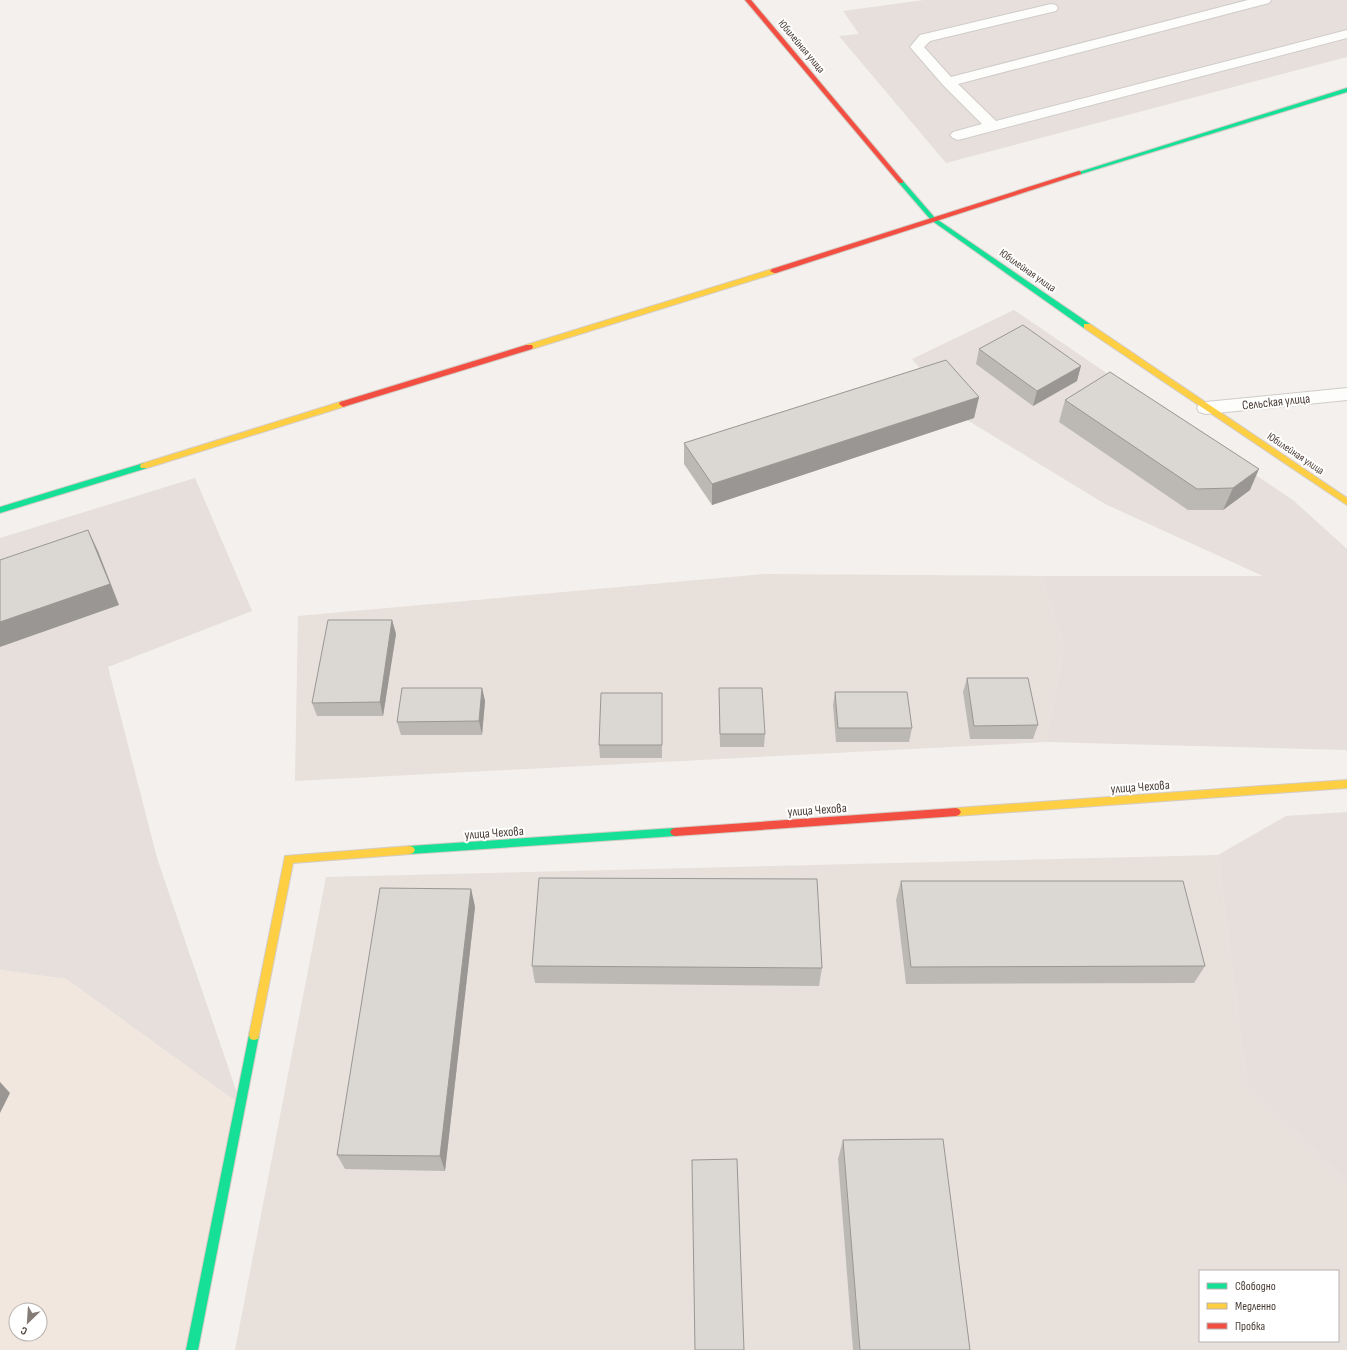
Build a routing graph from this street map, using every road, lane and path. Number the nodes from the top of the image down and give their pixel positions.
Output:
1 (748, 0) edge
2 (1264, 0) edge
3 (1050, 8) dead end
4 (1347, 34) edge
5 (948, 82) junction
6 (1347, 90) edge
7 (993, 126) junction
8 (958, 135) dead end
9 (933, 219) junction
10 (1347, 394) edge
11 (1206, 408) junction
12 (1347, 502) edge
13 (0, 510) edge
14 (1347, 784) edge
15 (192, 1350) edge

1 - 9 street, Юбилейная улица
2 - 5 street
3 - 5 street
4 - 7 street
5 - 7 street
6 - 9 street
7 - 8 street
9 - 11 street, Юбилейная улица
9 - 13 street
10 - 11 street, Сельская улица
11 - 12 street, Юбилейная улица
14 - 15 street, улица Чехова

